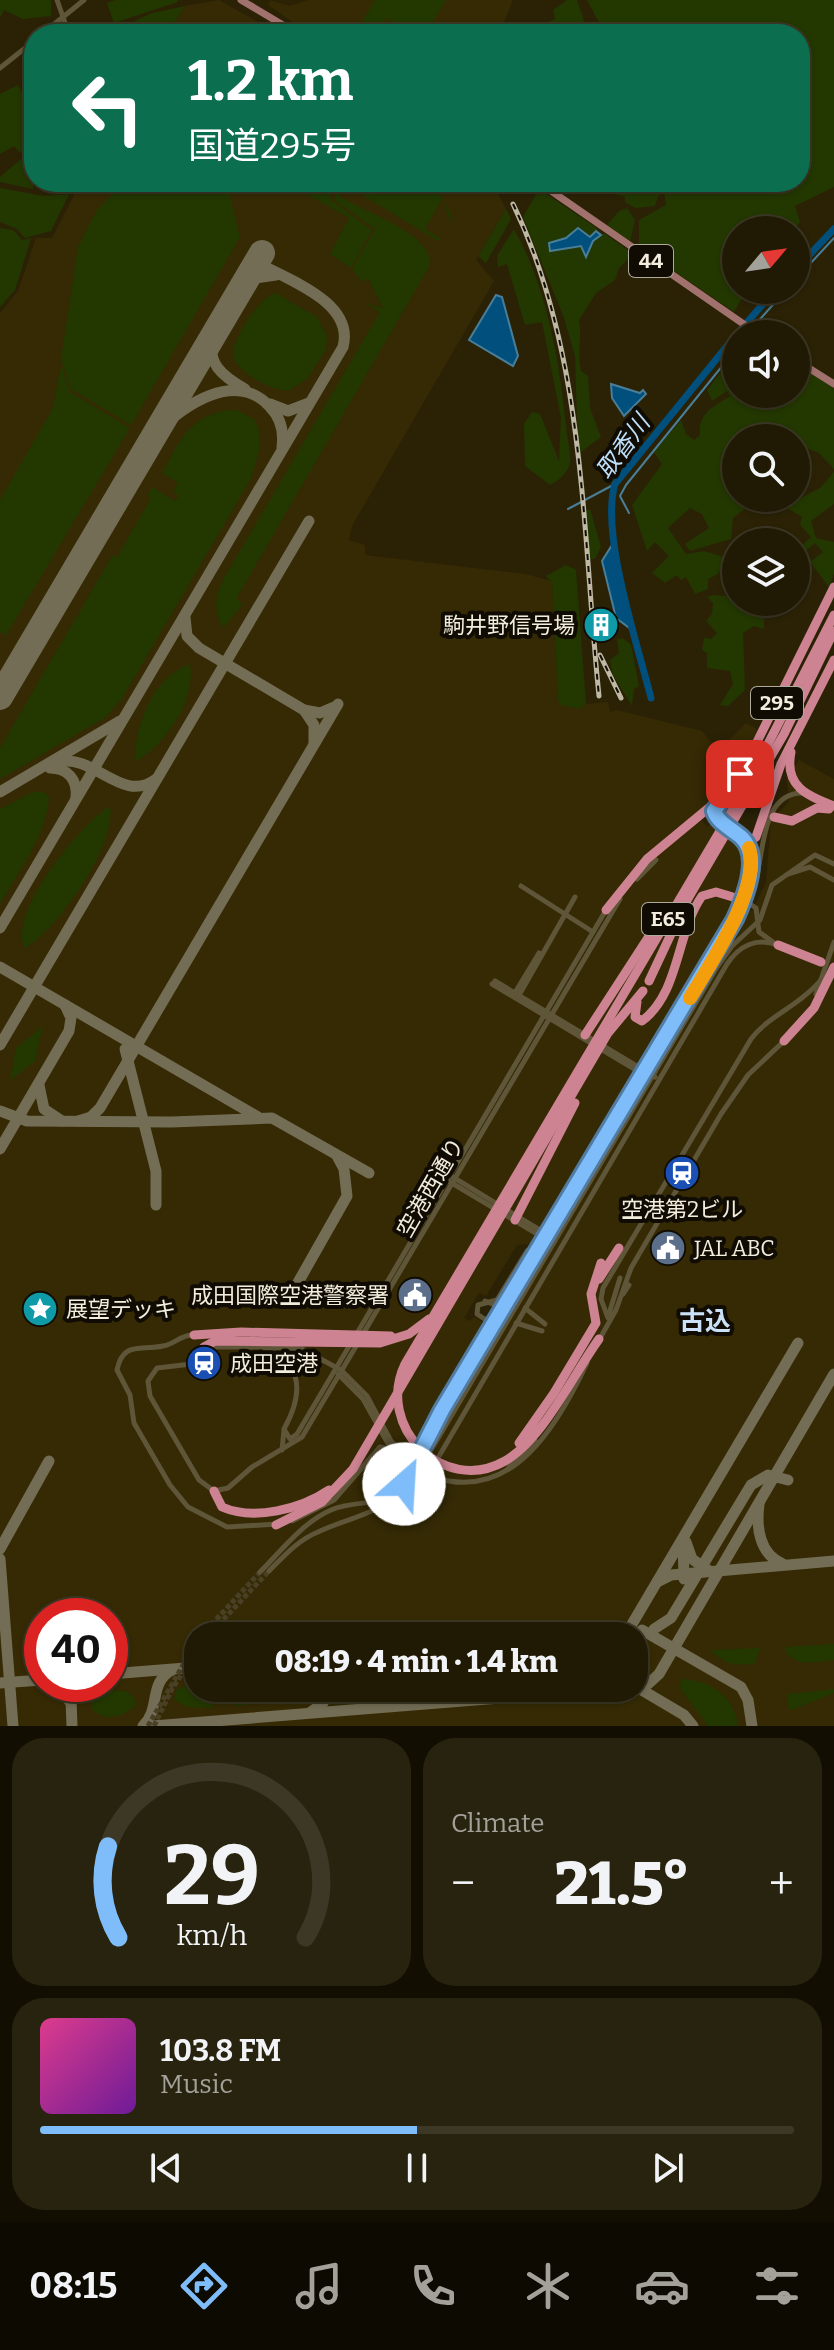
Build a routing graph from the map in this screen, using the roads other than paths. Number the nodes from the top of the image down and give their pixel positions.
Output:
1 (57, 0) edge
2 (84, 0) edge
3 (241, 0) edge
4 (63, 18) junction
5 (55, 24) edge
6 (65, 24) edge
7 (281, 24) edge
8 (24, 49) edge
9 (0, 68) edge
10 (553, 192) edge
11 (738, 320) edge
12 (810, 369) edge
13 (834, 384) edge
14 (834, 587) edge
15 (834, 615) edge
16 (834, 631) edge
17 (814, 633) junction
18 (820, 659) junction
19 (833, 660) edge
20 (801, 727) junction
21 (790, 765) junction
22 (740, 774) junction
23 (770, 777) tunnel mouth
24 (803, 793) junction
25 (735, 805) junction
26 (834, 806) edge
27 (774, 817) dead end
28 (762, 821) junction
29 (738, 835) junction
30 (656, 860) dead end
31 (834, 864) edge
32 (783, 876) junction
33 (834, 880) edge
34 (521, 886) dead end
35 (575, 897) dead end
36 (743, 900) junction
37 (606, 910) joint
38 (564, 914) junction
39 (755, 925) junction
40 (595, 934) junction
41 (834, 942) edge
42 (778, 945) junction
43 (834, 956) edge
44 (821, 962) dead end
45 (834, 967) edge
46 (649, 981) dead end
47 (494, 983) dead end
48 (515, 996) junction
49 (547, 1015) junction
50 (585, 1035) junction
51 (603, 1035) junction
52 (784, 1041) junction
53 (592, 1054) junction
54 (584, 1077) junction
55 (654, 1078) junction
56 (592, 1163) junction
57 (432, 1167) dead end
58 (450, 1178) junction
59 (507, 1200) junction
60 (497, 1217) junction
61 (516, 1218) junction
62 (558, 1244) junction
63 (619, 1248) dead end
64 (601, 1263) dead end
65 (620, 1278) dead end
66 (629, 1285) dead end
67 (593, 1287) junction
68 (446, 1297) junction
69 (485, 1301) junction
70 (525, 1308) junction
71 (517, 1309) junction
72 (608, 1318) junction
73 (516, 1323) junction
74 (545, 1324) dead end
75 (496, 1327) junction
76 (542, 1331) dead end
77 (194, 1335) junction
78 (598, 1337) junction
79 (380, 1340) junction
80 (204, 1347) junction
81 (570, 1369) junction
82 (339, 1372) junction
83 (284, 1429) junction
84 (282, 1450) junction
85 (363, 1452) junction
86 (422, 1454) junction
87 (397, 1456) junction
88 (483, 1468) junction
89 (421, 1470) junction
90 (428, 1475) junction
91 (495, 1476) junction
92 (214, 1491) junction
93 (373, 1501) junction
94 (327, 1502) junction
95 (276, 1525) joint
96 (269, 1571) tunnel mouth
97 (260, 1572) tunnel mouth

1 - 4 street
2 - 4 street
3 - 7 main road
4 - 5 street
4 - 6 street
8 - 9 street
10 - 11 main road, 44
12 - 13 main road
14 - 17 highway, 295
15 - 25 highway, E65
16 - 18 highway, E65
17 - 19 street
17 - 22 highway, 295
18 - 23 highway
18 - 46 highway, E65
19 - 20 highway, 295
20 - 21 highway
20 - 28 highway, 295
21 - 24 highway
21 - 26 highway
22 - 29 highway, 295
22 - 37 highway, 295
24 - 26 highway
24 - 36 street
25 - 50 highway
25 - 51 highway, E65
26 - 27 highway
28 - 29 highway
28 - 36 highway, 295
29 - 36 highway
30 - 40 street, 空港西通り
31 - 32 street
32 - 33 street
32 - 39 street
34 - 38 street
35 - 38 street
36 - 39 street
36 - 51 highway, E65
36 - 56 street
37 - 40 street, 空港西通り
38 - 40 street
38 - 48 street
39 - 42 street
39 - 55 street
40 - 49 street, 空港西通り
41 - 52 street
42 - 44 highway
42 - 55 street
43 - 72 street
45 - 52 highway
47 - 48 street
48 - 49 street
49 - 50 street
49 - 55 street
49 - 58 street, 空港西通り
50 - 55 street
51 - 53 highway, E65
52 - 78 street
53 - 54 highway, E65
53 - 59 highway, E65
54 - 59 highway, E65
54 - 61 highway
55 - 62 street
56 - 75 street
56 - 86 street
57 - 58 street
58 - 61 street
58 - 82 street, 空港西通り
59 - 60 highway, E65
60 - 68 highway, E65
60 - 85 highway, E65
61 - 62 street
62 - 70 street
62 - 71 street
63 - 67 highway
64 - 67 highway
65 - 72 street
66 - 72 street
67 - 81 highway
68 - 79 highway
68 - 88 highway
69 - 69 street
69 - 75 street
70 - 71 street
70 - 73 street
70 - 74 street
71 - 89 street
72 - 78 street
73 - 76 street
73 - 90 street
75 - 86 street
77 - 79 highway
77 - 83 street
77 - 95 street
78 - 81 highway
78 - 88 highway
78 - 91 street
78 - 91 street
79 - 80 highway
80 - 82 street
80 - 92 street
81 - 88 highway
82 - 83 street
82 - 84 street
82 - 87 street
82 - 89 street
83 - 84 street
84 - 92 street
85 - 92 highway
85 - 94 highway
86 - 96 street
87 - 89 street
87 - 94 street
89 - 90 street
89 - 93 street
90 - 91 street
90 - 93 street
93 - 97 street
94 - 95 highway

